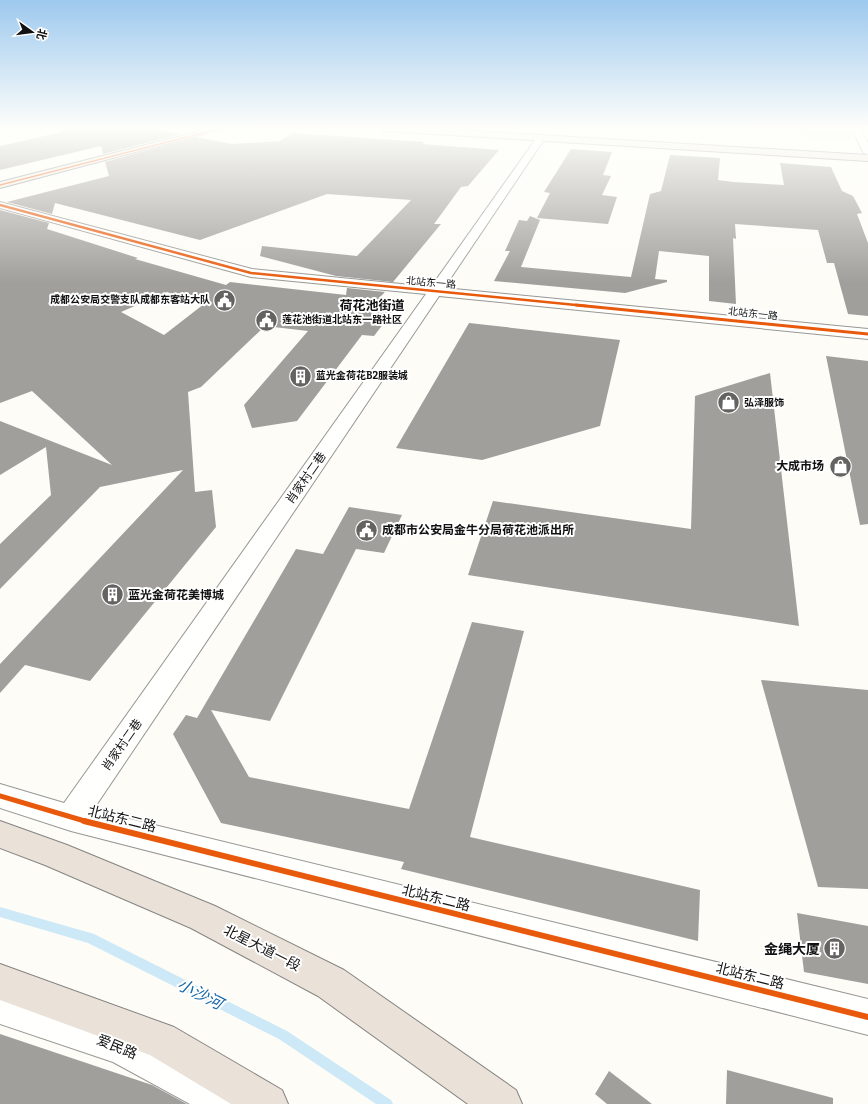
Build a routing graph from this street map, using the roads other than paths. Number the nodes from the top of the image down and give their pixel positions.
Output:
1 (21, 180) edge
2 (512, 180) edge
3 (0, 185) edge
4 (0, 205) edge
5 (435, 291) junction
6 (868, 334) edge
7 (0, 796) edge
8 (72, 818) junction
9 (0, 834) edge
10 (0, 982) edge
11 (0, 1006) edge
12 (868, 1017) edge
13 (226, 1104) edge
14 (268, 1104) edge
15 (502, 1104) edge

1 - 3 main road
2 - 5 street, 肖家村二巷
4 - 5 street, 北站东一路
5 - 6 street, 北站东一路
5 - 8 street, 肖家村二巷
7 - 8 street, 北站东二路
8 - 12 street, 北站东二路
9 - 15 highway, 北星大道一段
10 - 14 highway
11 - 13 street, 爱民路

